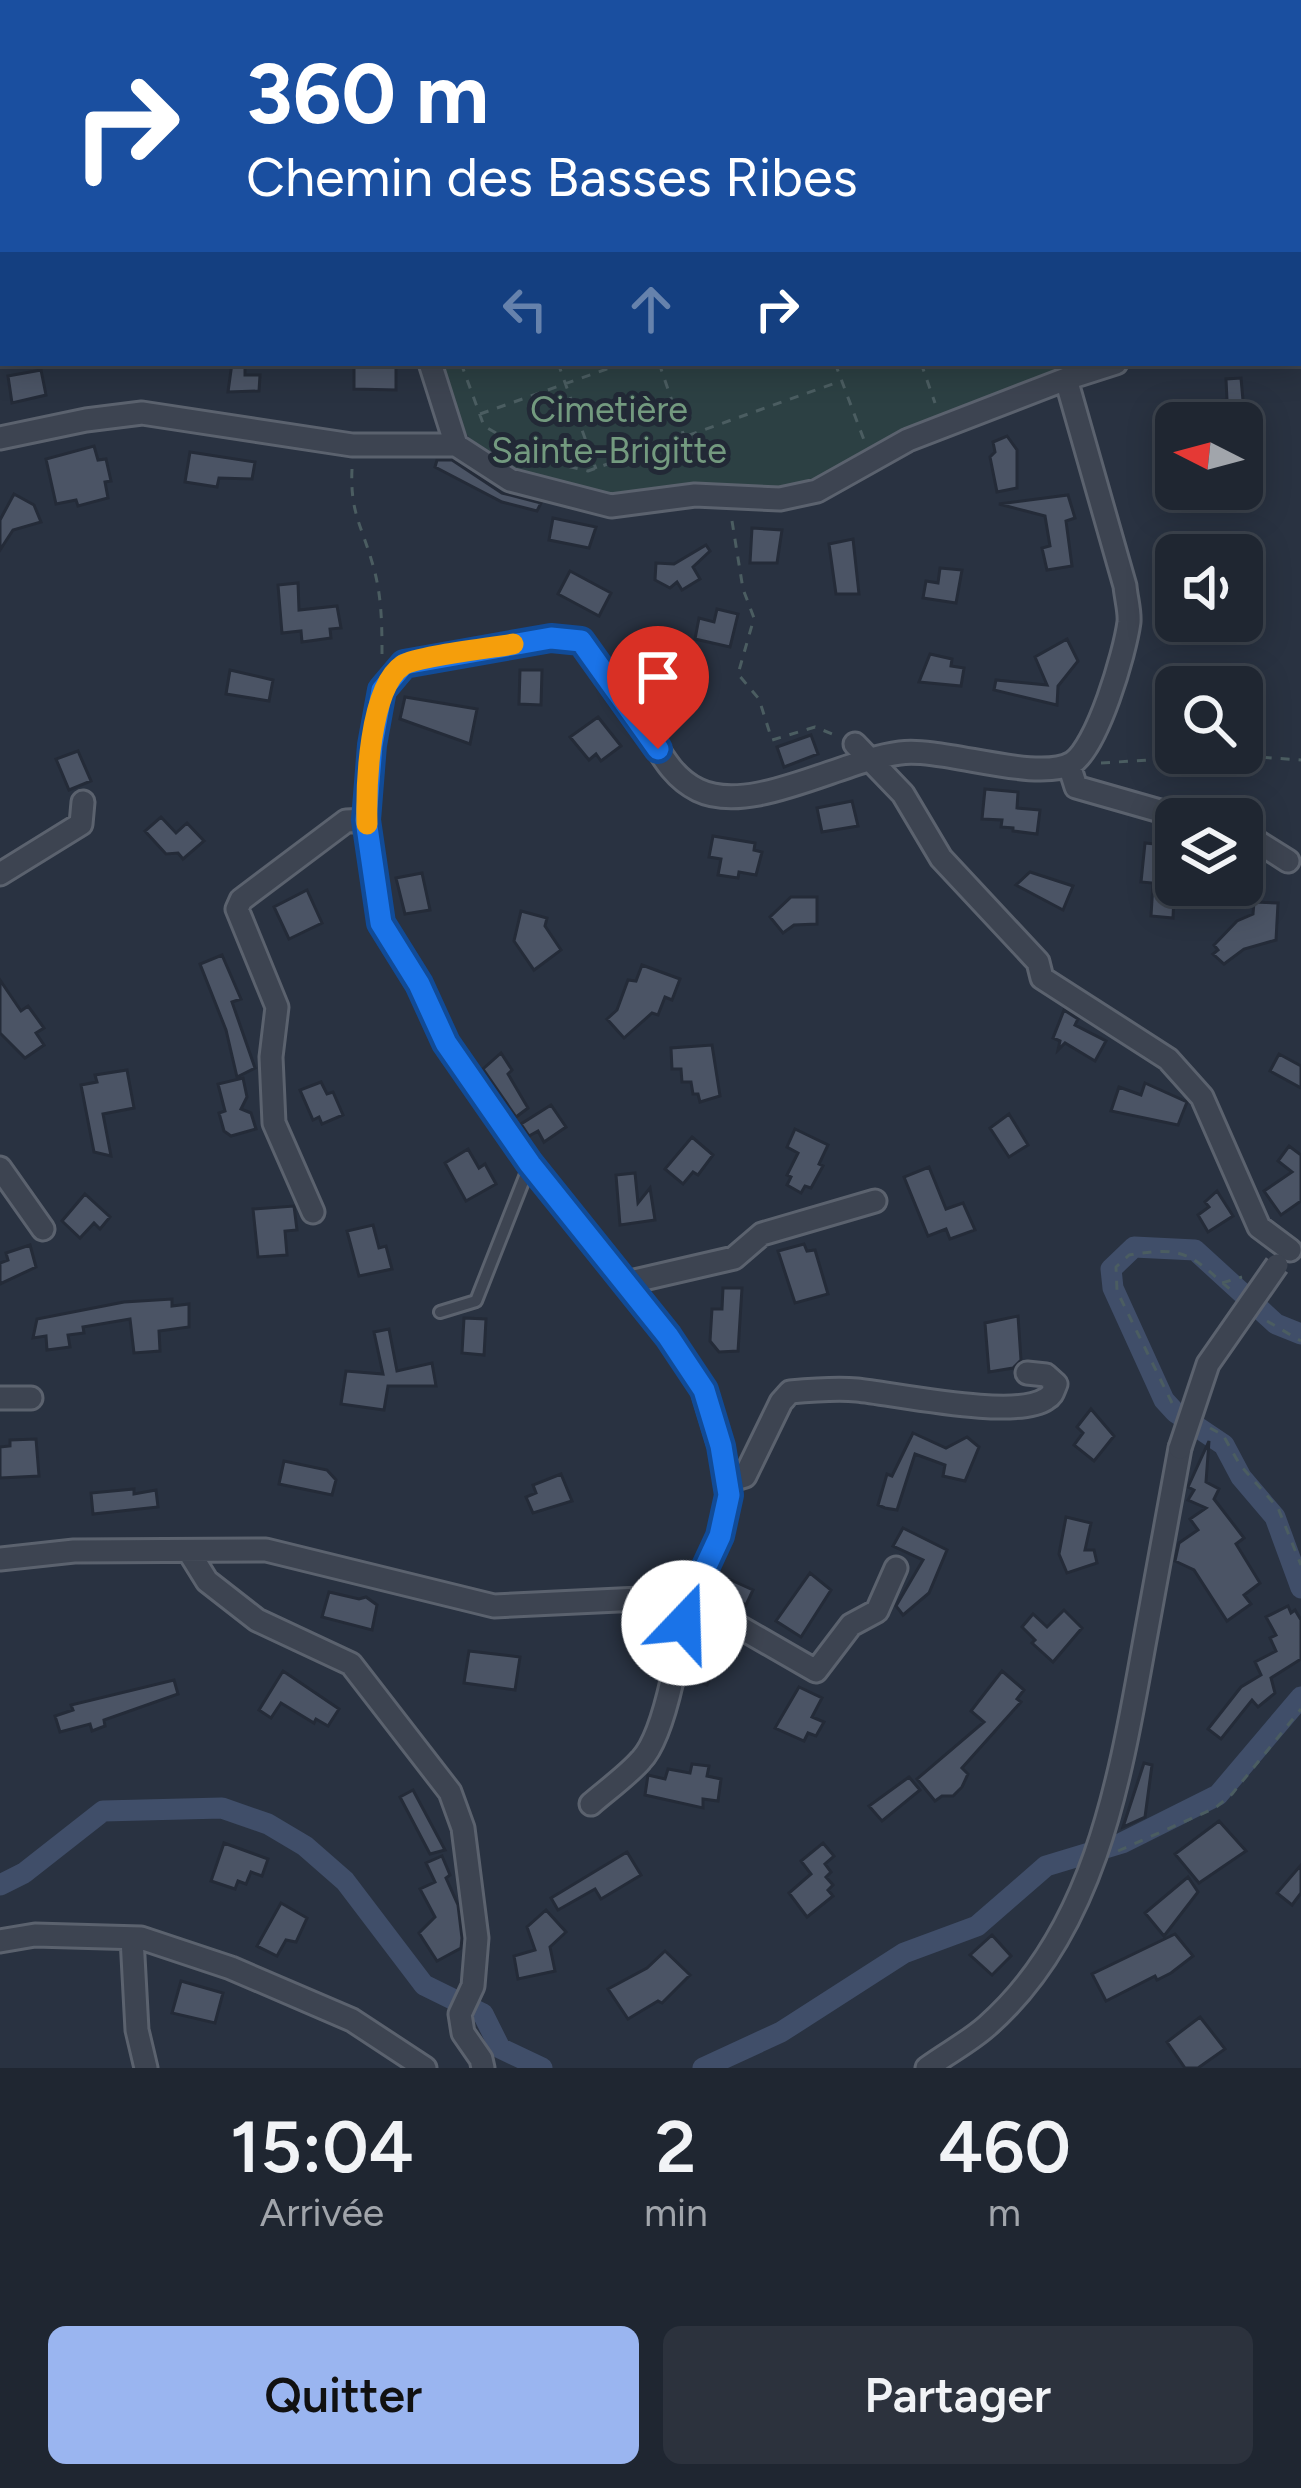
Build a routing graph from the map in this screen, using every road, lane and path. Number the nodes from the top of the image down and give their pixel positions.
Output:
1 (431, 366) edge
2 (462, 366) edge
3 (559, 366) edge
4 (616, 366) edge
5 (660, 366) edge
6 (836, 366) edge
7 (922, 366) edge
8 (1107, 366) edge
9 (1066, 379) junction
10 (842, 381) junction
11 (565, 384) junction
12 (934, 403) dead end
13 (480, 414) junction
14 (685, 438) junction
15 (0, 439) edge
16 (865, 443) dead end
17 (352, 445) junction
18 (456, 445) junction
19 (596, 470) junction
20 (730, 498) junction
21 (382, 690) junction
22 (861, 751) junction
23 (1301, 760) edge
24 (1069, 765) junction
25 (83, 802) dead end
26 (1155, 810) edge
27 (366, 820) junction
28 (1263, 845) edge
29 (1288, 861) dead end
30 (0, 874) edge
31 (530, 1164) junction
32 (0, 1168) edge
33 (875, 1201) dead end
34 (313, 1212) dead end
35 (44, 1229) dead end
36 (1290, 1251) edge
37 (1240, 1278) dead end
38 (626, 1283) junction
39 (440, 1312) dead end
40 (1027, 1372) dead end
41 (0, 1398) edge
42 (31, 1398) dead end
43 (1180, 1411) dead end
44 (1204, 1425) dead end
45 (729, 1481) junction
46 (189, 1552) junction
47 (0, 1559) edge
48 (1301, 1565) edge
49 (896, 1568) dead end
50 (684, 1595) junction
51 (1301, 1709) edge
52 (591, 1804) dead end
53 (1091, 1868) junction
54 (132, 1938) junction
55 (0, 1941) edge
56 (146, 2068) edge
57 (425, 2068) edge
58 (483, 2068) edge
59 (927, 2068) edge

1 - 18 street
2 - 13 path
3 - 11 path
4 - 11 path
5 - 14 path
6 - 10 path
7 - 12 path
8 - 9 street
9 - 20 street
9 - 24 street
10 - 14 path
10 - 16 path
11 - 13 path
11 - 19 path
13 - 19 path
14 - 19 path
15 - 17 street
17 - 18 street
17 - 21 path
18 - 20 street
20 - 22 path
21 - 22 street
21 - 27 street
22 - 24 street
22 - 36 street
23 - 24 path
24 - 26 street
25 - 30 street
27 - 31 street
27 - 34 street
28 - 29 street
31 - 38 street
31 - 39 lane
32 - 35 street
33 - 38 street
36 - 53 street, bridge
37 - 43 path
38 - 45 street
40 - 45 street
41 - 42 street
44 - 48 path
45 - 50 street
46 - 47 street
46 - 50 street
46 - 58 street
49 - 50 street
50 - 52 street
51 - 53 path
53 - 59 street
54 - 55 street
54 - 56 street
54 - 57 street

